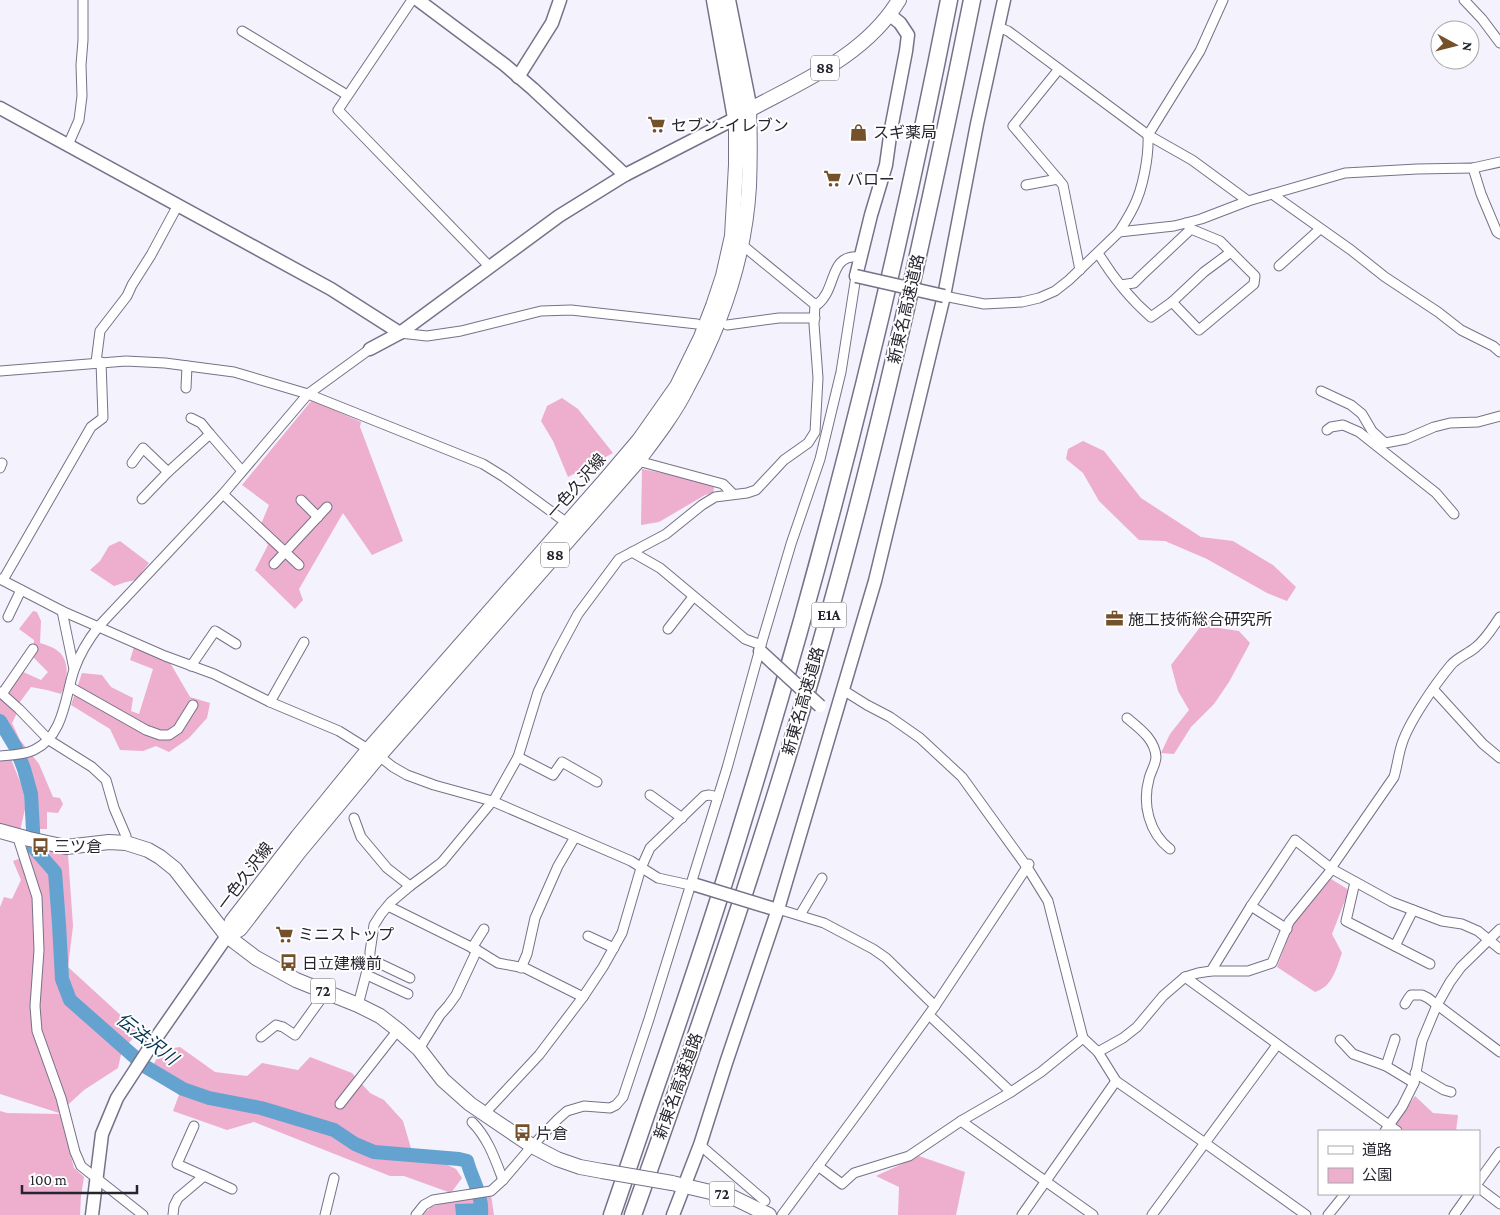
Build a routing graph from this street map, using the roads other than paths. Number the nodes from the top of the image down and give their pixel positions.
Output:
1 (83, 0) edge
2 (560, 0) edge
3 (715, 0) edge
4 (727, 0) edge
5 (899, 0) edge
6 (938, 0) edge
7 (949, 0) edge
8 (972, 0) edge
9 (1004, 0) edge
10 (1223, 0) edge
11 (1464, 0) edge
12 (420, 1) edge
13 (890, 15) junction
14 (1500, 26) edge
15 (998, 27) junction
16 (242, 31) dead end
17 (1492, 32) junction
18 (1500, 42) edge
19 (1059, 70) junction
20 (518, 77) junction
21 (347, 95) junction
22 (0, 108) edge
23 (742, 114) junction
24 (1148, 135) junction
25 (68, 145) junction
26 (1500, 162) edge
27 (1473, 168) junction
28 (624, 175) junction
29 (1058, 179) junction
30 (1026, 184) dead end
31 (1272, 194) junction
32 (1248, 201) junction
33 (178, 205) junction
34 (1189, 226) junction
35 (1320, 229) junction
36 (1119, 232) junction
37 (1500, 234) edge
38 (741, 244) junction
39 (1231, 252) junction
40 (1098, 253) junction
41 (860, 257) junction
42 (1279, 266) dead end
43 (490, 267) junction
44 (1080, 270) junction
45 (856, 276) junction
46 (1121, 285) junction
47 (944, 296) junction
48 (1172, 302) junction
49 (816, 304) junction
50 (814, 318) junction
51 (697, 324) dead end
52 (727, 325) dead end
53 (400, 333) junction
54 (370, 349) joint
55 (1500, 352) edge
56 (98, 362) junction
57 (187, 366) junction
58 (0, 371) edge
59 (186, 388) dead end
60 (1321, 391) dead end
61 (308, 394) junction
62 (860, 405) junction
63 (1500, 416) edge
64 (191, 418) dead end
65 (1327, 430) dead end
66 (210, 434) junction
67 (638, 461) junction
68 (132, 463) dead end
69 (242, 471) junction
70 (168, 472) junction
71 (223, 494) junction
72 (733, 494) junction
73 (142, 499) dead end
74 (301, 500) dead end
75 (328, 507) dead end
76 (1454, 514) dead end
77 (318, 517) junction
78 (567, 523) junction
79 (285, 552) junction
80 (632, 552) junction
81 (274, 564) dead end
82 (299, 565) dead end
83 (1, 579) edge
84 (21, 590) junction
85 (693, 597) junction
86 (62, 611) junction
87 (8, 617) dead end
88 (1500, 617) edge
89 (99, 626) junction
90 (668, 629) dead end
91 (304, 642) dead end
92 (236, 644) dead end
93 (760, 648) junction
94 (33, 649) dead end
95 (192, 666) junction
96 (74, 669) junction
97 (70, 687) junction
98 (1434, 689) junction
99 (843, 690) junction
100 (1, 693) edge
101 (270, 702) junction
102 (193, 705) dead end
103 (1127, 718) dead end
104 (835, 720) junction
105 (49, 740) junction
106 (373, 753) junction
107 (0, 756) edge
108 (518, 757) junction
109 (1500, 758) edge
110 (598, 782) dead end
111 (650, 795) dead end
112 (718, 797) junction
113 (492, 801) junction
114 (354, 818) dead end
115 (682, 818) junction
116 (0, 831) edge
117 (575, 837) junction
118 (29, 839) junction
119 (126, 842) junction
120 (1170, 849) dead end
121 (1028, 864) junction
122 (641, 868) junction
123 (1332, 869) junction
124 (822, 878) dead end
125 (1355, 882) junction
126 (693, 885) junction
127 (410, 886) junction
128 (388, 906) junction
129 (1251, 906) junction
130 (775, 908) junction
131 (1413, 910) junction
132 (800, 915) junction
133 (484, 928) dead end
134 (1287, 929) junction
135 (1500, 929) edge
136 (227, 936) junction
137 (588, 936) dead end
138 (1489, 939) junction
139 (1395, 946) junction
140 (614, 948) junction
141 (1500, 948) edge
142 (474, 949) junction
143 (370, 959) junction
144 (1430, 964) dead end
145 (521, 968) junction
146 (1211, 972) junction
147 (367, 975) junction
148 (1184, 977) junction
149 (410, 978) dead end
150 (326, 992) junction
151 (408, 994) dead end
152 (583, 996) junction
153 (358, 1004) junction
154 (1405, 1004) dead end
155 (1437, 1005) junction
156 (935, 1006) junction
157 (929, 1015) junction
158 (398, 1030) junction
159 (261, 1038) dead end
160 (1083, 1038) junction
161 (1395, 1039) dead end
162 (1340, 1040) dead end
163 (1277, 1045) junction
164 (419, 1049) junction
165 (1098, 1052) junction
166 (1500, 1052) edge
167 (1386, 1066) junction
168 (1415, 1073) junction
169 (1116, 1081) junction
170 (1414, 1083) junction
171 (1011, 1092) junction
172 (1451, 1092) dead end
173 (340, 1104) dead end
174 (484, 1114) junction
175 (472, 1122) dead end
176 (961, 1122) junction
177 (194, 1126) dead end
178 (1387, 1128) edge
179 (1205, 1143) junction
180 (532, 1146) junction
181 (700, 1146) junction
182 (1500, 1152) edge
183 (818, 1166) junction
184 (204, 1176) junction
185 (96, 1178) junction
186 (334, 1178) dead end
187 (1480, 1179) edge
188 (503, 1180) junction
189 (741, 1181) junction
190 (1045, 1181) junction
191 (678, 1184) junction
192 (232, 1189) dead end
193 (1480, 1189) edge
194 (1344, 1195) edge
195 (1468, 1195) edge
196 (732, 1197) junction
197 (1500, 1204) edge
198 (763, 1210) edge
199 (92, 1215) edge
200 (143, 1215) edge
201 (173, 1215) edge
202 (325, 1215) edge
203 (416, 1215) edge
204 (612, 1215) edge
205 (632, 1215) edge
206 (673, 1215) edge
207 (782, 1215) edge
208 (1022, 1215) edge
209 (1093, 1215) edge
210 (1152, 1215) edge
211 (1306, 1215) edge
212 (1328, 1215) edge
213 (1454, 1215) edge

1 - 25 street
2 - 20 street
3 - 23 highway
4 - 23 highway
5 - 13 main road, 88
6 - 62 highway
7 - 62 highway, 新東名高速道路 / E1A
8 - 205 highway, 新東名高速道路 / E1A
9 - 15 street
10 - 24 street
11 - 17 street
12 - 20 street
12 - 21 street
13 - 23 main road, 88
13 - 41 street
14 - 17 street
15 - 19 street
15 - 47 street
16 - 21 street
17 - 18 street
19 - 24 street
19 - 29 street
20 - 28 street
21 - 43 street
22 - 25 street
23 - 28 street
23 - 38 main road, 一色久沢線 / 88
23 - 78 main road, 一色久沢線 / 88
24 - 32 street
24 - 36 street
25 - 33 street
26 - 27 street
27 - 31 street
27 - 37 street
28 - 43 street
29 - 30 street
29 - 44 street
31 - 32 street
31 - 35 street
32 - 34 street
33 - 53 street
33 - 56 street
34 - 36 street
34 - 39 street
34 - 46 street
35 - 42 street
35 - 55 street
36 - 40 street
38 - 49 street
38 - 67 main road, 一色久沢線 / 88
39 - 48 street
39 - 48 street
40 - 44 street
40 - 46 street
41 - 45 street
41 - 49 street
43 - 53 street
44 - 47 street
45 - 47 street, bridge
45 - 93 street
46 - 48 street
47 - 99 street
49 - 50 street
50 - 52 street
50 - 72 street
51 - 53 street
53 - 54 street
54 - 61 street
56 - 57 street
56 - 58 street
56 - 83 street
57 - 59 street
57 - 61 street
60 - 63 street
61 - 69 street
61 - 78 street
62 - 204 highway, 新東名高速道路 / E1A
64 - 66 street
65 - 76 street
66 - 69 street
66 - 70 street
67 - 72 street
67 - 106 main road, 一色久沢線 / 88
68 - 70 street
69 - 71 street
70 - 73 street
71 - 79 street
71 - 89 street
72 - 80 street
74 - 77 street
75 - 77 street
77 - 79 street
78 - 106 main road, 一色久沢線 / 88
79 - 81 street
79 - 82 street
80 - 85 street
80 - 108 street
83 - 84 street
84 - 86 street
84 - 87 street
85 - 90 street
85 - 93 street
86 - 89 street
86 - 96 street
88 - 98 street
89 - 95 street
89 - 96 street
91 - 101 street
92 - 95 street
93 - 104 street, bridge
93 - 112 street
94 - 100 street
95 - 101 street
96 - 97 street
97 - 102 street
97 - 105 street
98 - 109 street
98 - 123 street
99 - 104 street
99 - 121 street
100 - 105 street
101 - 106 street
103 - 120 street
104 - 130 street
105 - 107 street
105 - 119 street
106 - 113 street
106 - 136 main road, 一色久沢線 / 88
108 - 110 street
108 - 113 street
111 - 115 street
112 - 115 street
112 - 126 street
113 - 117 street
113 - 127 street
114 - 127 street
115 - 122 street
116 - 118 main road, 72
117 - 122 street
117 - 145 street
118 - 119 main road, 72
118 - 185 street
119 - 136 main road, 72
121 - 156 street
121 - 160 street
122 - 126 street
122 - 140 street
123 - 125 street
123 - 129 street
123 - 134 street
124 - 132 street
125 - 131 street
125 - 139 street
126 - 130 street, bridge
126 - 180 street
127 - 128 street
128 - 142 street
128 - 143 street
129 - 134 street
129 - 146 street
130 - 132 street
130 - 181 street
131 - 138 street
131 - 139 street
132 - 156 street
133 - 142 street
134 - 146 street
135 - 138 street
136 - 150 main road, 72
136 - 185 street
137 - 140 street
138 - 141 street
138 - 155 street
139 - 144 street
140 - 152 street
142 - 145 street
142 - 164 street
143 - 147 street
143 - 149 street
145 - 152 street
146 - 148 street
147 - 151 street
147 - 153 street
148 - 163 street
148 - 165 street
150 - 153 main road, 72
150 - 159 street
152 - 174 street
153 - 158 main road, 72
154 - 155 street
155 - 166 street
155 - 168 street
156 - 157 street
157 - 171 street
157 - 183 street
158 - 164 main road, 72
158 - 173 street
160 - 165 street
160 - 171 street
161 - 167 street
162 - 167 street
163 - 178 street
163 - 179 street
164 - 174 main road, 72
165 - 169 street
167 - 170 street
168 - 170 street
168 - 172 street
169 - 179 street
169 - 190 street
170 - 178 street
171 - 176 street
174 - 180 main road, 72
175 - 188 street
176 - 183 street
176 - 190 street
177 - 184 street
179 - 210 street
179 - 211 street
180 - 188 street
180 - 191 main road, 72, bridge
181 - 189 street
181 - 191 street
182 - 187 street
183 - 207 street
184 - 192 street
184 - 201 street
185 - 199 street
185 - 200 street
186 - 202 street
188 - 203 street
189 - 196 street
189 - 198 street
190 - 208 street
190 - 209 street
191 - 196 main road, 72
191 - 206 street
193 - 197 street
194 - 212 street
195 - 213 street
196 - 198 main road, 72

